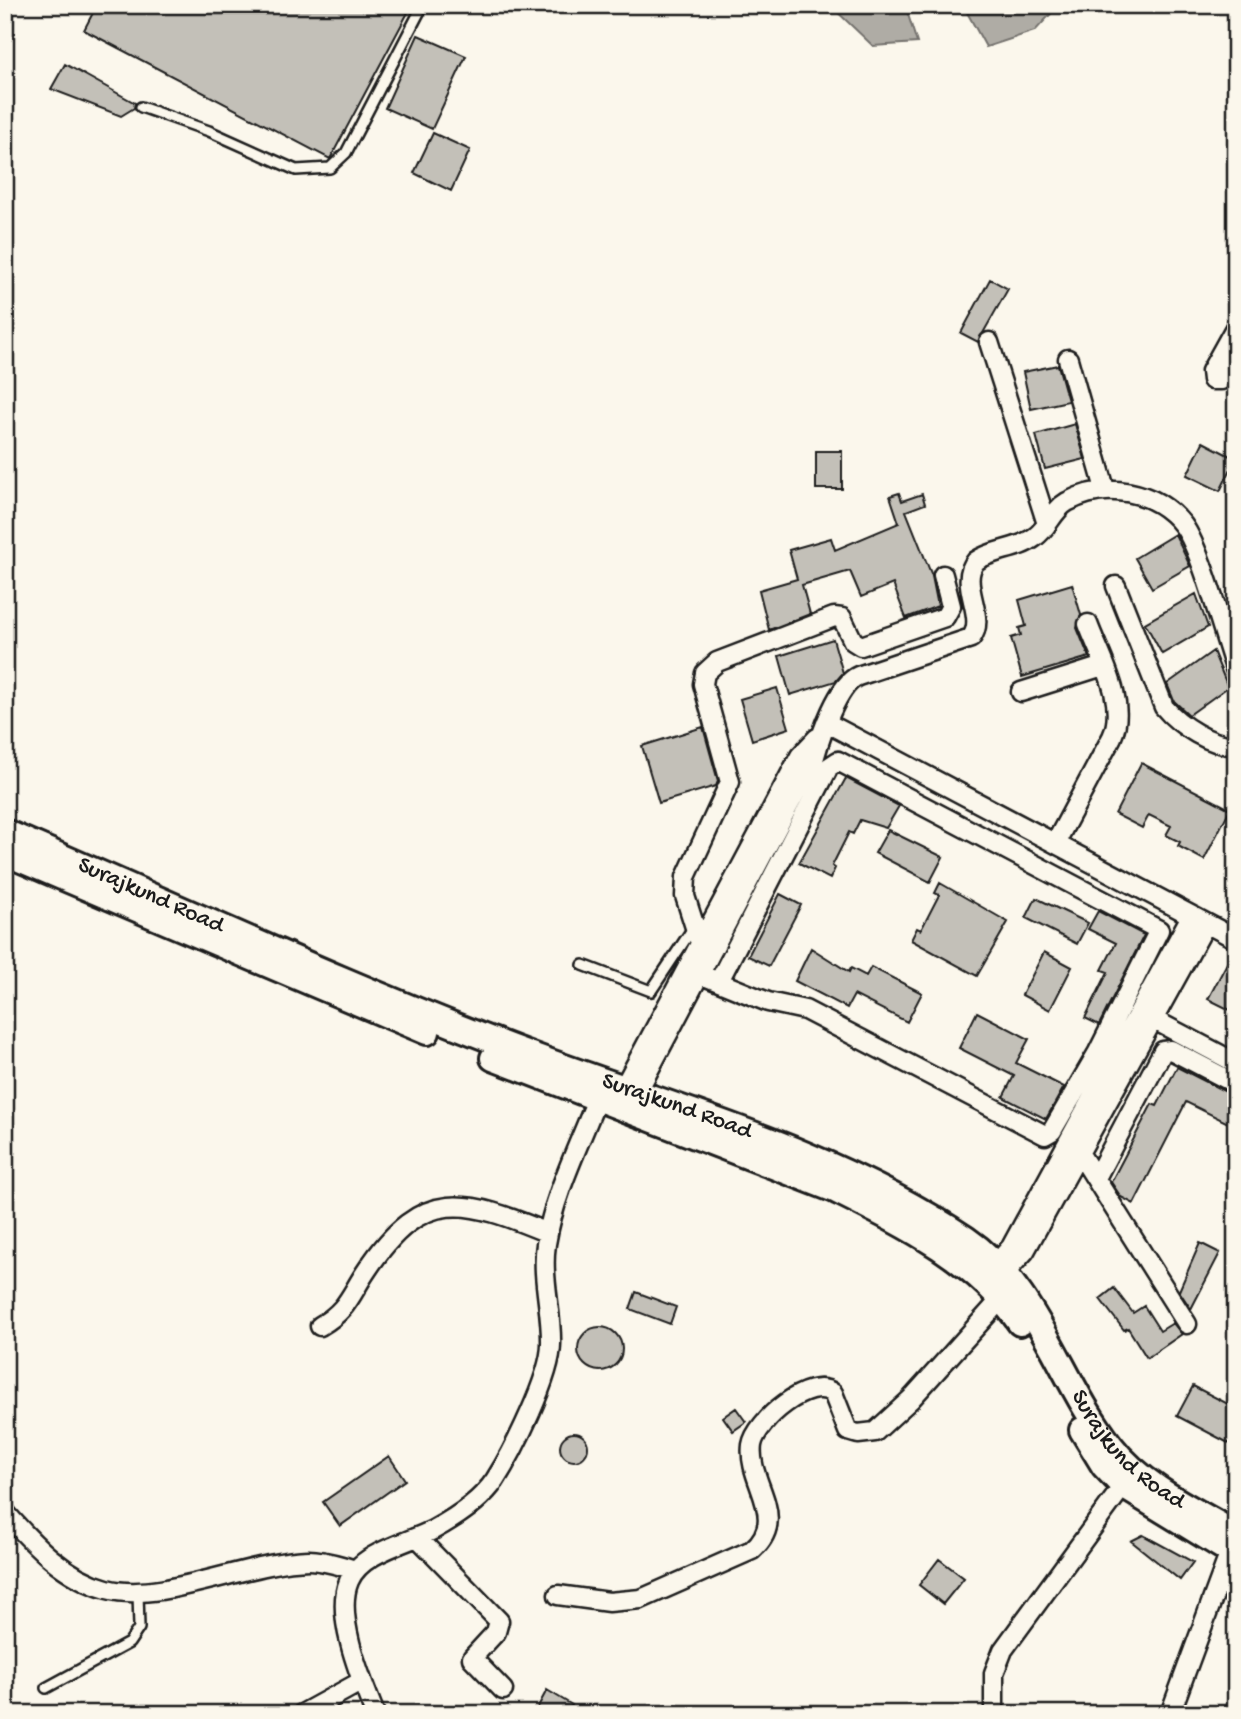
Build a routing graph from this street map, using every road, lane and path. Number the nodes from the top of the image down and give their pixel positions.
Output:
1 (423, 5) edge
2 (141, 107) dead end
3 (1236, 326) edge
4 (989, 342) dead end
5 (1236, 354) edge
6 (1068, 359) dead end
7 (1105, 489) junction
8 (1047, 524) junction
9 (943, 575) dead end
10 (1116, 586) dead end
11 (1088, 624) dead end
12 (1103, 666) junction
13 (1236, 671) edge
14 (1021, 692) dead end
15 (824, 728) junction
16 (1236, 745) edge
17 (5, 832) edge
18 (1056, 842) junction
19 (9, 859) edge
20 (1198, 920) junction
21 (697, 935) junction
22 (1236, 939) edge
23 (583, 965) dead end
24 (694, 972) junction
25 (719, 981) junction
26 (1147, 1016) junction
27 (1136, 1051) junction
28 (1098, 1052) junction
29 (1156, 1062) junction
30 (1114, 1063) junction
31 (1236, 1063) edge
32 (1236, 1084) edge
33 (620, 1099) junction
34 (1075, 1146) junction
35 (1096, 1178) junction
36 (548, 1233) junction
37 (996, 1280) junction
38 (1187, 1324) dead end
39 (320, 1326) dead end
40 (1123, 1486) junction
41 (5, 1513) edge
42 (417, 1537) junction
43 (1234, 1547) edge
44 (356, 1570) junction
45 (138, 1592) junction
46 (558, 1595) dead end
47 (362, 1681) junction
48 (46, 1688) dead end
49 (503, 1690) dead end
50 (302, 1714) edge
51 (375, 1714) edge
52 (994, 1714) edge
53 (1170, 1714) edge

1 - 2 lane
3 - 5 street
4 - 8 street
6 - 7 street
7 - 8 street
7 - 13 street
8 - 15 street
9 - 21 street
10 - 16 street
11 - 12 street
12 - 14 street
12 - 18 street
15 - 18 street
15 - 21 street
15 - 24 street
17 - 33 main road, Surajkund Road
18 - 20 street
19 - 33 main road, Surajkund Road
20 - 22 street
20 - 26 street
21 - 23 lane
21 - 24 street
24 - 25 street
24 - 33 street
25 - 28 street
25 - 28 street
26 - 27 street
26 - 30 street
26 - 31 street
27 - 29 street
27 - 34 street
28 - 30 street
29 - 32 street
29 - 35 street
30 - 34 street
33 - 36 street
33 - 37 main road, Surajkund Road
34 - 35 street
34 - 37 street
35 - 38 street
36 - 39 street
36 - 42 street
37 - 40 main road, Surajkund Road
37 - 43 main road, Surajkund Road
37 - 46 street
40 - 43 main road, Surajkund Road
40 - 52 street
41 - 45 street
42 - 44 street
42 - 49 street
43 - 53 street
44 - 45 street
44 - 47 street
45 - 48 lane
47 - 50 street
47 - 51 street

